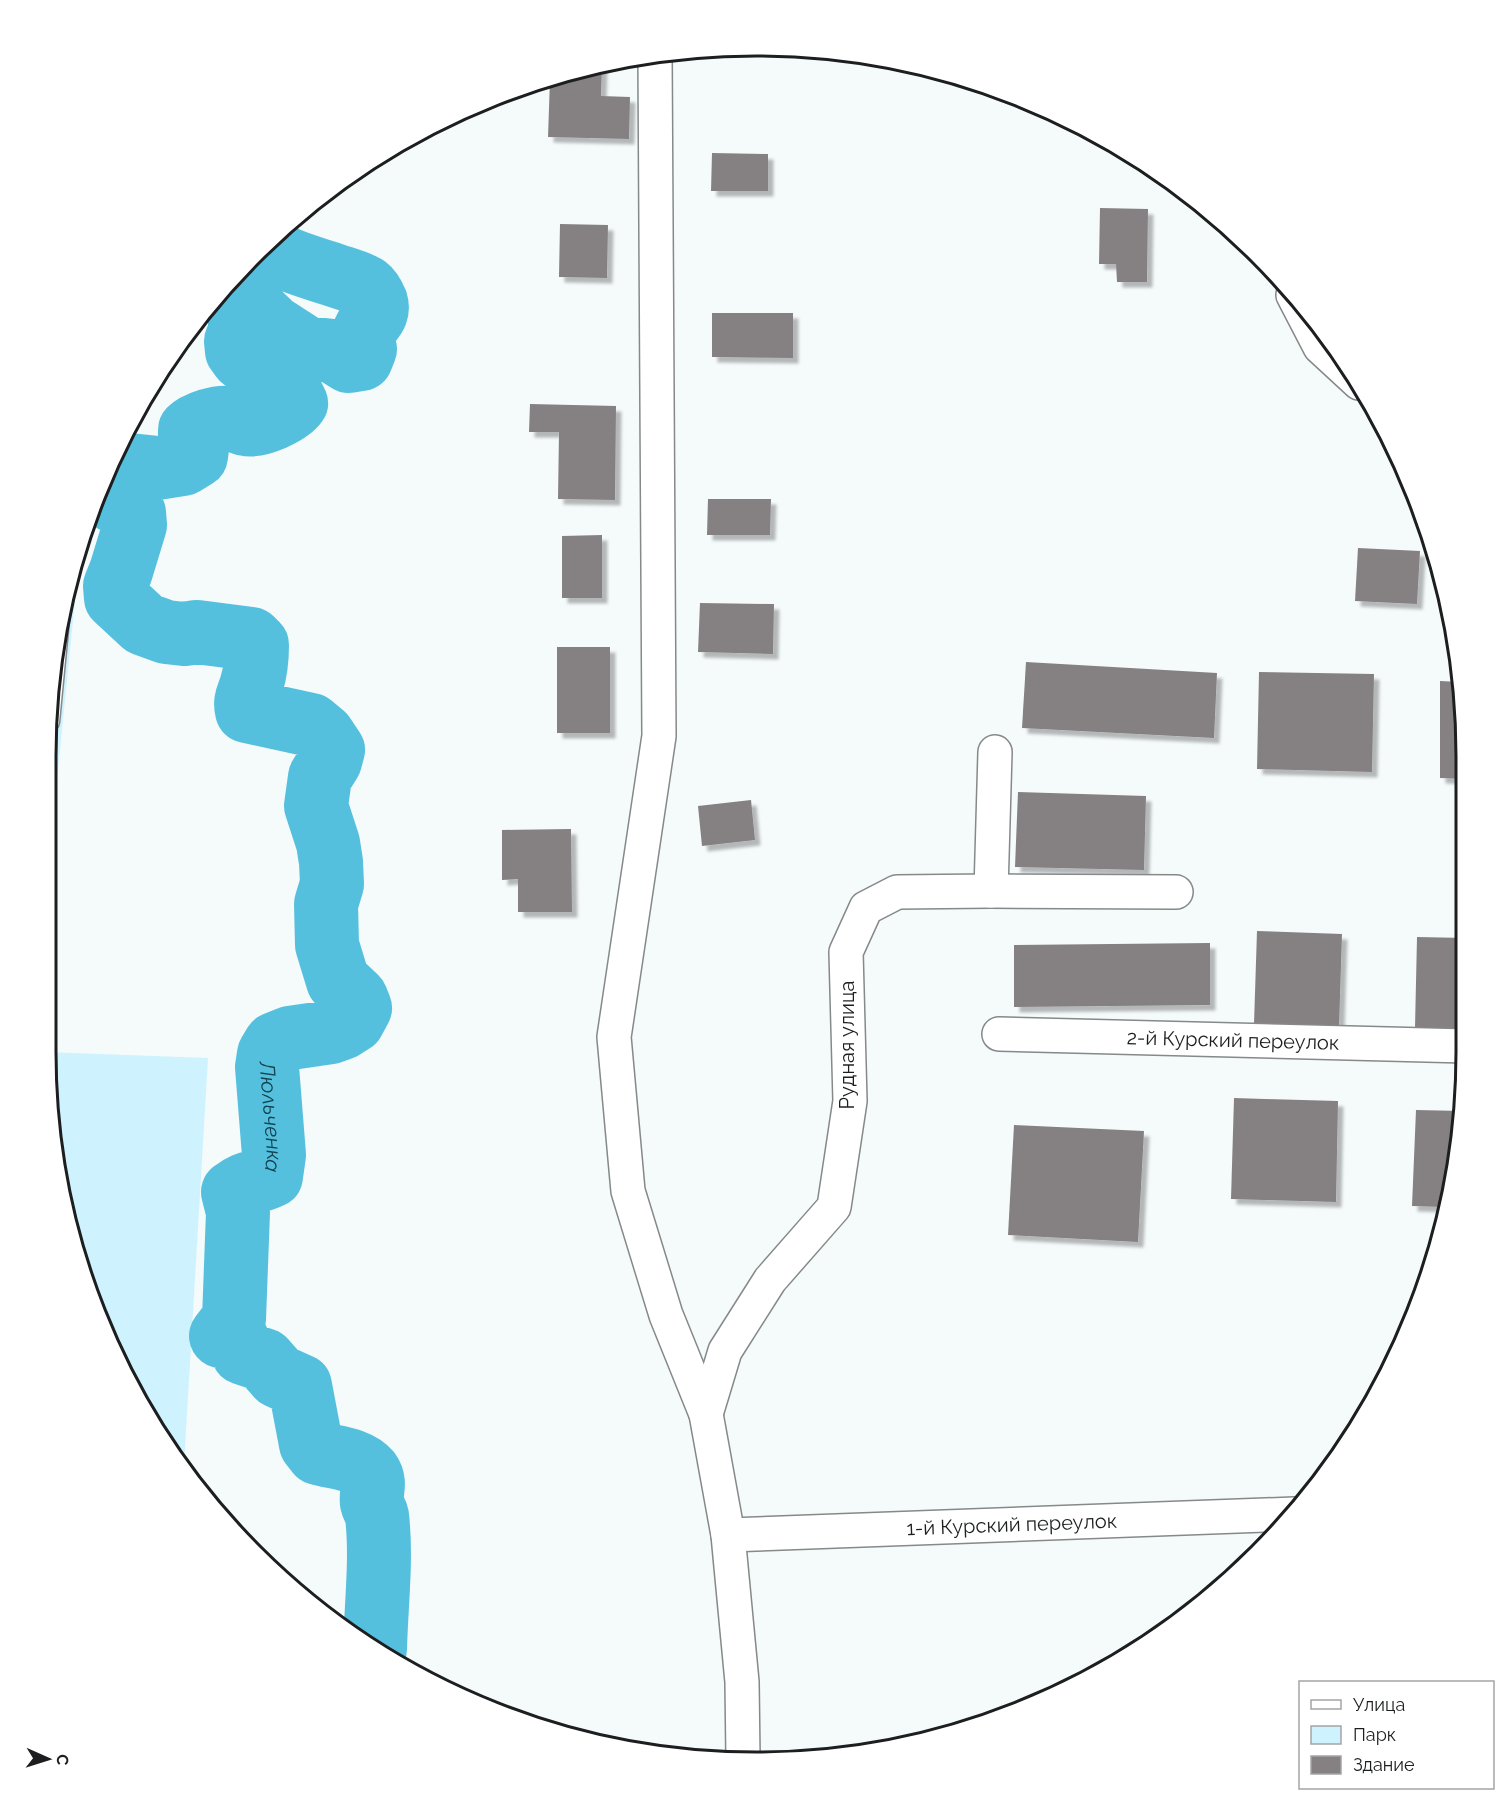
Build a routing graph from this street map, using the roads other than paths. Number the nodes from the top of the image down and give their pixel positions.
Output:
1 (655, 63) edge
2 (1310, 327) edge
3 (1331, 357) edge
4 (995, 752) dead end
5 (991, 891) junction
6 (1176, 892) dead end
7 (999, 1034) dead end
8 (1456, 1046) edge
9 (706, 1414) junction
10 (1282, 1514) edge
11 (729, 1535) junction
12 (744, 1751) edge

1 - 9 street
2 - 3 street
4 - 5 street
5 - 6 street, Рудная улица
5 - 9 street, Рудная улица
7 - 8 street, 2-й Курский переулок
9 - 11 street
10 - 11 street, 1-й Курский переулок
11 - 12 street

